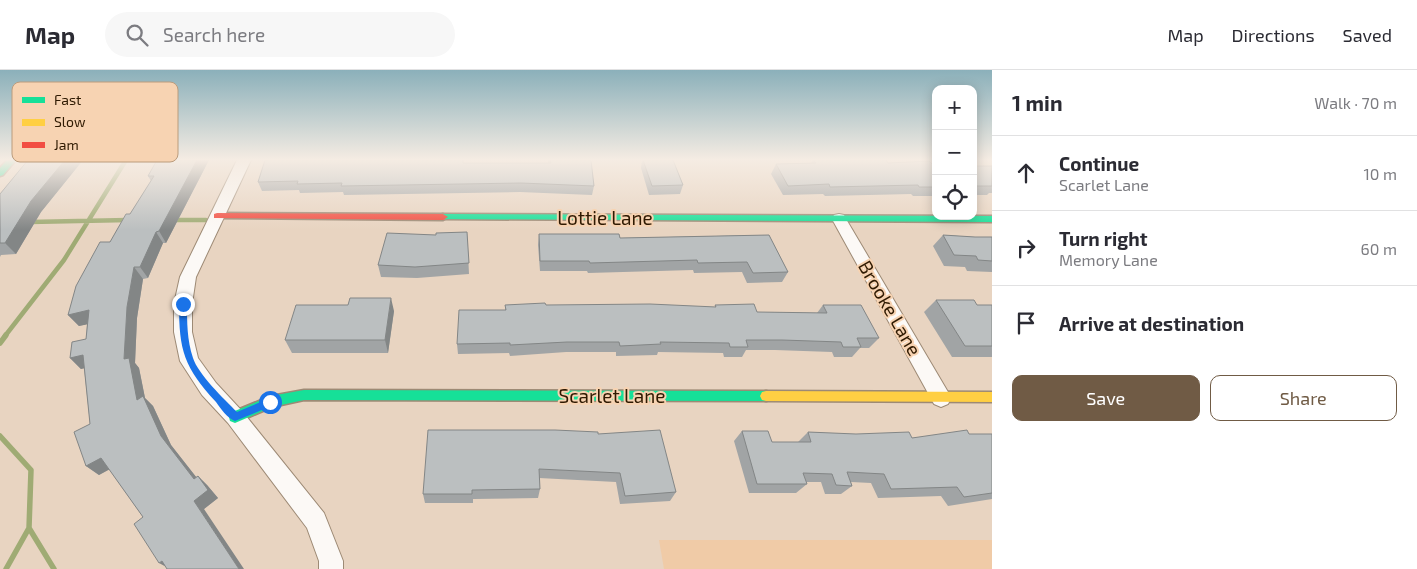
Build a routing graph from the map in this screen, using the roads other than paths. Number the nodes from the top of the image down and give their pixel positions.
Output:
1 (233, 183) edge
2 (217, 216) junction
3 (839, 218) junction
4 (992, 219) edge
5 (992, 397) edge
6 (941, 398) junction
7 (235, 417) junction
8 (331, 569) edge

1 - 2 street
2 - 3 street, Lottie Lane
2 - 7 street
3 - 4 street, Lottie Lane
3 - 6 street, Brooke Lane
5 - 6 street, Scarlet Lane
6 - 7 street, Scarlet Lane
7 - 8 street

